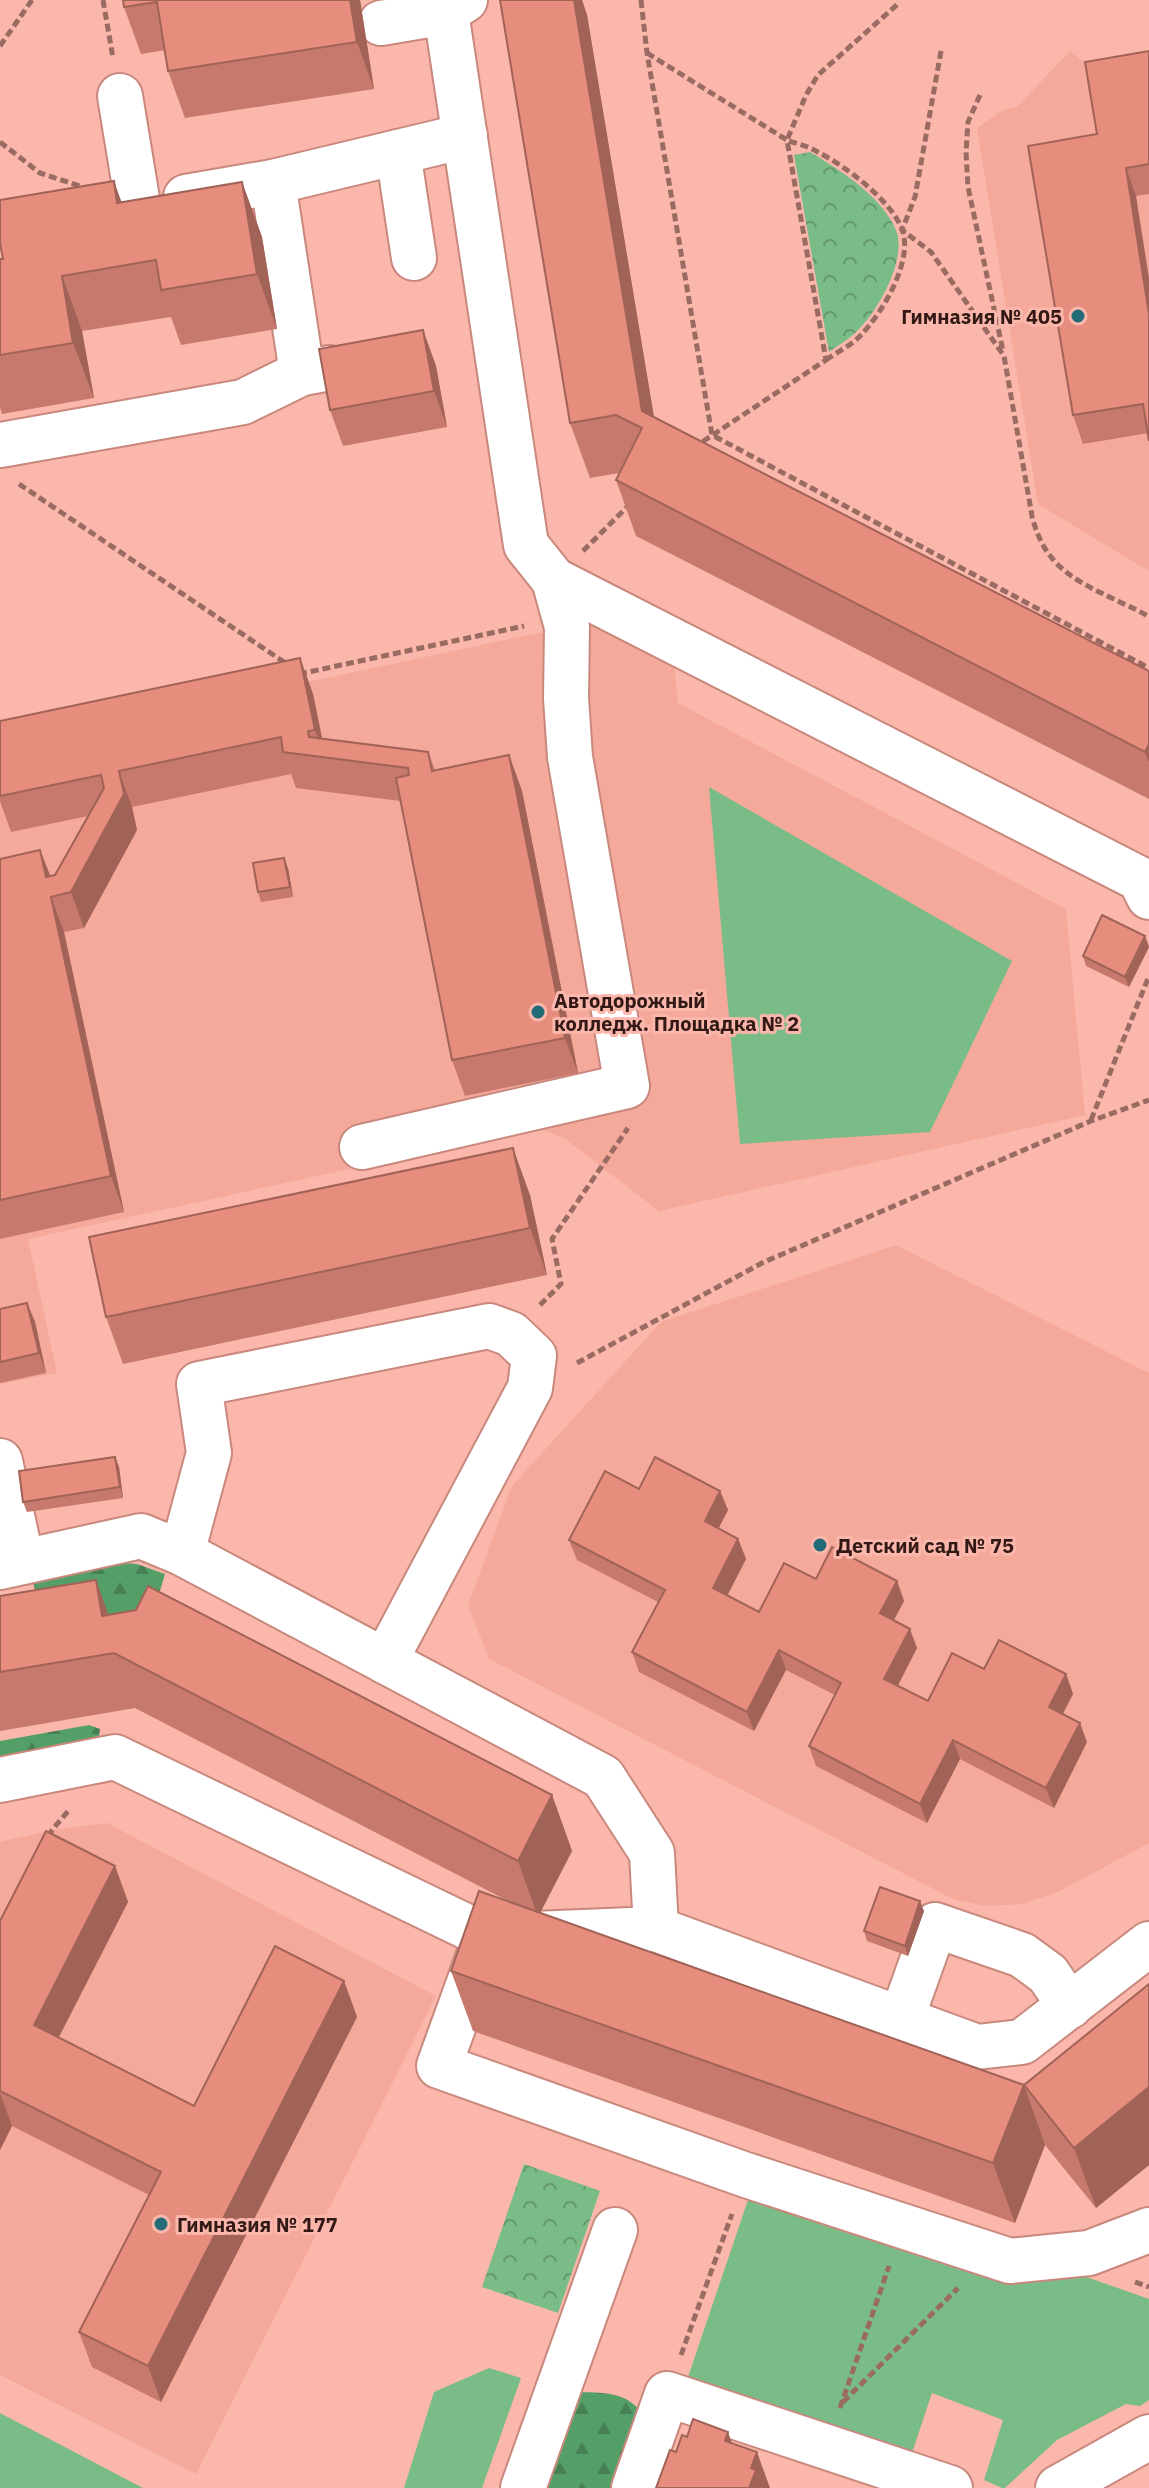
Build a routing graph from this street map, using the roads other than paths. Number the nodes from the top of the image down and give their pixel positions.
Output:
1 (455, 6) edge
2 (381, 23) dead end
3 (120, 96) road end
4 (465, 136) junction
5 (398, 152) junction
6 (273, 182) junction
7 (138, 205) junction
8 (92, 212) edge
9 (414, 258) dead end
10 (365, 361) edge
11 (302, 373) junction
12 (6, 463) edge
13 (559, 598) junction
14 (1146, 884) edge
15 (362, 1147) dead end
16 (0, 1461) edge
17 (182, 1553) junction
18 (11, 1565) edge
19 (385, 1661) junction
20 (0, 1780) edge
21 (656, 1929) junction
22 (486, 1936) junction
23 (1149, 1944) edge
24 (1070, 2006) junction
25 (901, 2020) junction
26 (615, 2230) dead end
27 (1149, 2230) edge
28 (1149, 2437) edge
29 (523, 2488) edge
30 (634, 2488) edge
31 (950, 2488) edge
32 (1058, 2488) edge

1 - 2 lane
1 - 4 lane
3 - 7 lane
4 - 5 lane
4 - 13 lane
5 - 6 lane
5 - 9 lane
6 - 7 lane
6 - 11 lane
7 - 8 lane
10 - 11 lane
11 - 12 lane
13 - 14 lane
13 - 15 lane
16 - 18 lane
17 - 18 lane
17 - 19 lane
17 - 19 lane
19 - 21 lane
20 - 22 lane
21 - 22 lane
21 - 25 lane
22 - 27 lane
23 - 24 lane
24 - 25 lane
24 - 25 lane
26 - 29 lane
28 - 32 lane
30 - 31 lane

